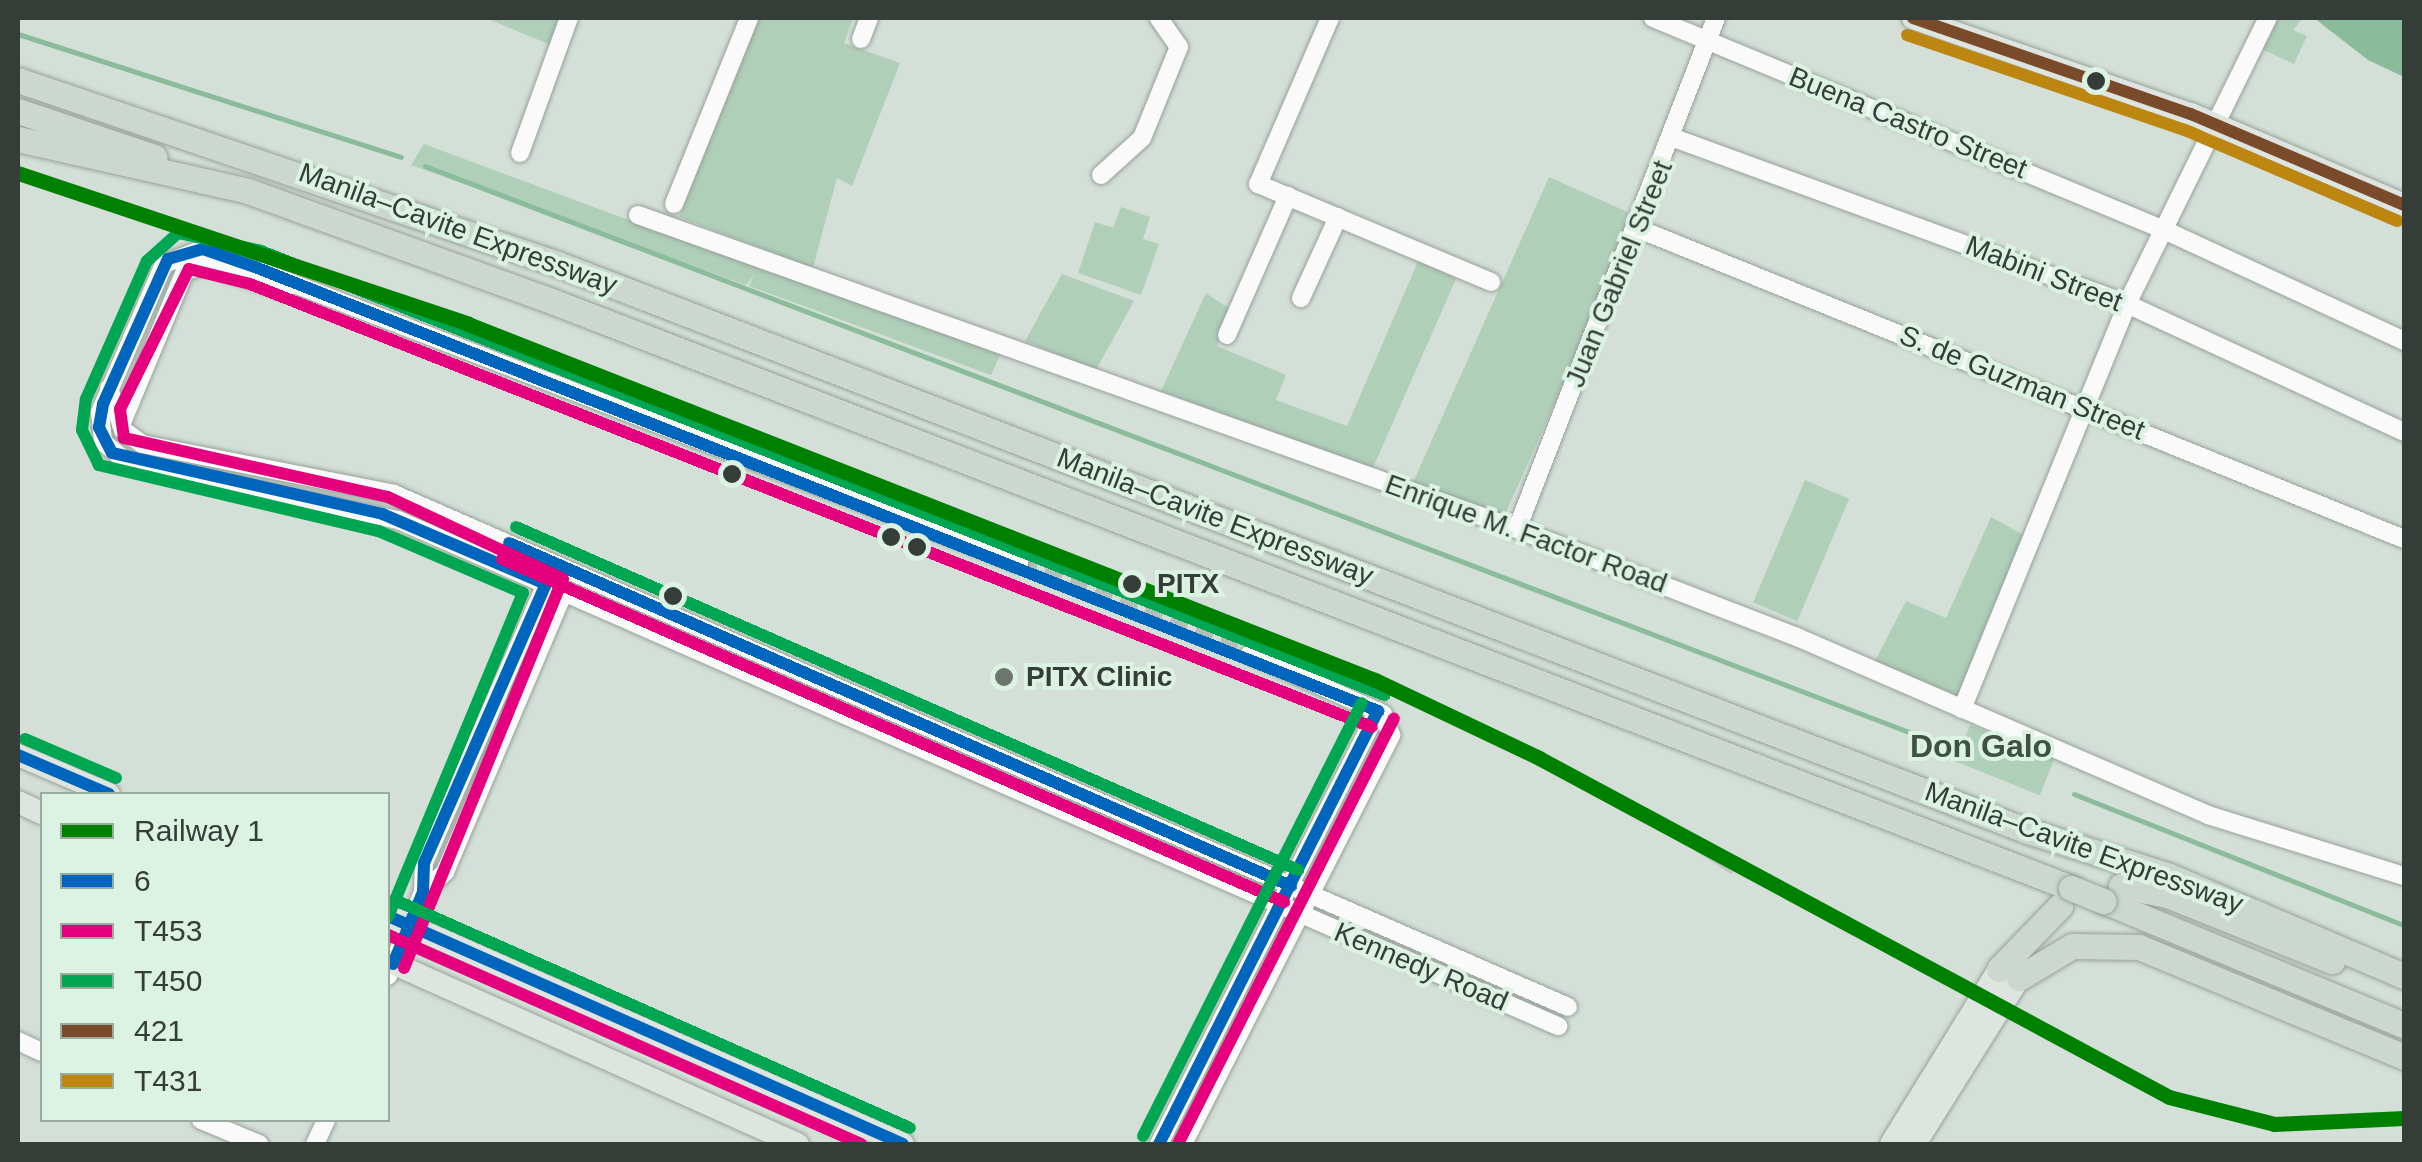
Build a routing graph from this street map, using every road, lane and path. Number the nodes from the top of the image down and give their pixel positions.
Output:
1 (570, 18) edge
2 (749, 18) edge
3 (869, 18) edge
4 (1160, 18) edge
5 (1330, 18) edge
6 (1653, 18) edge
7 (1716, 18) edge
8 (1914, 18) edge
9 (2268, 18) edge
10 (861, 38) dead end
11 (1708, 42) junction
12 (18, 80) edge
13 (18, 111) edge
14 (2210, 122) junction
15 (1674, 138) junction
16 (18, 139) edge
17 (520, 153) dead end
18 (1101, 175) dead end
19 (248, 191) junction
20 (1288, 196) junction
21 (674, 204) dead end
22 (2404, 205) edge
23 (638, 215) dead end
24 (1338, 218) junction
25 (2162, 228) junction
26 (1639, 229) junction
27 (1491, 282) dead end
28 (1301, 298) dead end
29 (2126, 304) junction
30 (380, 321) junction
31 (1227, 336) dead end
32 (2404, 342) edge
33 (108, 388) junction
34 (2084, 407) junction
35 (121, 425) junction
36 (2404, 432) edge
37 (1517, 529) junction
38 (2404, 538) edge
39 (1019, 562) tunnel mouth
40 (546, 584) junction
41 (564, 592) junction
42 (1250, 654) tunnel mouth
43 (1962, 709) junction
44 (1378, 711) junction
45 (931, 729) junction
46 (921, 750) junction
47 (18, 755) edge
48 (104, 792) edge
49 (1099, 803) junction
50 (1090, 823) junction
51 (2404, 876) edge
52 (1290, 886) junction
53 (423, 892) junction
54 (2113, 894) junction
55 (1309, 895) junction
56 (2065, 897) junction
57 (1282, 907) junction
58 (1303, 916) junction
59 (398, 921) edge
60 (390, 962) edge
61 (390, 967) edge
62 (2009, 974) junction
63 (2404, 976) edge
64 (2404, 990) edge
65 (1568, 1007) dead end
66 (2404, 1025) edge
67 (1558, 1026) dead end
68 (2404, 1057) edge
69 (206, 1122) edge
70 (260, 1144) edge
71 (798, 1144) edge
72 (903, 1144) edge
73 (1160, 1144) edge
74 (1184, 1144) edge
75 (1891, 1144) edge
76 (1915, 1144) edge

1 - 17 street
2 - 21 street
3 - 10 street
4 - 18 street
5 - 20 street
6 - 11 street, Buena Castro Street
7 - 11 street, Juan Gabriel Street
8 - 14 main road
9 - 14 street
11 - 15 street, Juan Gabriel Street
11 - 25 street, Buena Castro Street
12 - 63 highway, Manila–Cavite Expressway
13 - 19 highway
14 - 22 main road
14 - 25 street
15 - 26 street, Juan Gabriel Street
15 - 29 street, Mabini Street
16 - 19 highway, Manila–Cavite Expressway
19 - 56 highway, Manila–Cavite Expressway
20 - 24 street
20 - 31 street
23 - 37 street, Enrique M. Factor Road
24 - 27 street
24 - 28 street
25 - 29 street
25 - 32 street, Buena Castro Street
26 - 34 street, S. de Guzman Street
26 - 37 street, Juan Gabriel Street
29 - 34 street
29 - 36 street, Mabini Street
30 - 33 street
30 - 35 street
30 - 39 street
33 - 35 street
33 - 40 street, Kennedy Road
34 - 38 street, S. de Guzman Street
34 - 43 street
35 - 45 street, Kennedy Road
37 - 43 street, Enrique M. Factor Road
40 - 41 street, Kennedy Road
40 - 53 street
41 - 46 street, Kennedy Road
41 - 53 street
42 - 44 street
43 - 51 street, Enrique M. Factor Road
44 - 52 street
44 - 55 street
45 - 46 street
45 - 49 street, Kennedy Road
46 - 50 street, Kennedy Road
47 - 48 main road
49 - 50 street
49 - 52 street, Kennedy Road
50 - 57 street, Kennedy Road
52 - 55 street, Kennedy Road
52 - 57 street
53 - 59 street
54 - 56 highway, Manila–Cavite Expressway, bridge
54 - 64 highway
54 - 66 highway, Manila–Cavite Expressway
55 - 58 street
55 - 65 street, Kennedy Road
56 - 62 highway
57 - 58 street, Kennedy Road
57 - 73 street
58 - 67 street, Kennedy Road
58 - 74 street
59 - 60 street
59 - 72 main road
61 - 71 main road
62 - 68 highway
62 - 75 main road
62 - 76 main road
69 - 70 street

